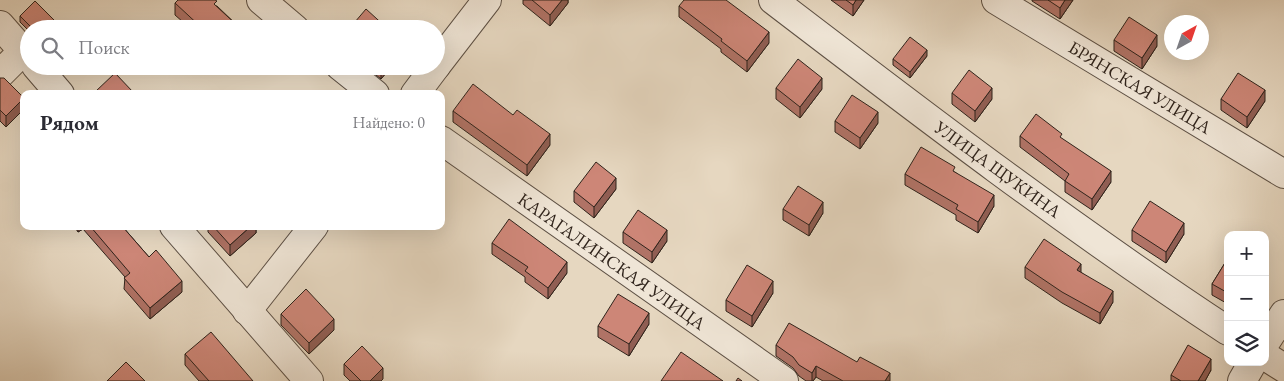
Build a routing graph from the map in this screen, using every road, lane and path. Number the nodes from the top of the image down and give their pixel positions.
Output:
1 (261, 0) edge
2 (487, 0) edge
3 (773, 0) edge
4 (996, 0) edge
5 (284, 20) edge
6 (0, 25) edge
7 (20, 48) edge
8 (445, 54) edge
9 (20, 63) edge
10 (0, 74) edge
11 (44, 75) edge
12 (351, 75) edge
13 (429, 75) edge
14 (57, 90) edge
15 (370, 90) edge
16 (418, 90) edge
17 (445, 143) edge
18 (1284, 174) edge
19 (177, 230) edge
20 (311, 230) edge
21 (248, 311) junction
22 (1284, 314) edge
23 (1224, 328) edge
24 (1269, 337) edge
25 (1269, 359) edge
26 (1251, 366) edge
27 (1284, 368) edge
28 (309, 381) edge
29 (784, 381) edge
30 (1242, 381) edge

1 - 5 street
2 - 8 street
3 - 23 street, УЛИЦА ЩУКИНА
4 - 18 street, БРЯНСКАЯ УЛИЦА
6 - 7 street
9 - 10 street
11 - 14 street
12 - 15 street
13 - 16 street
17 - 29 street, КАРАГАЛИНСКАЯ УЛИЦА
19 - 21 street
20 - 21 street
21 - 28 street
22 - 24 street
25 - 27 street
26 - 30 street

